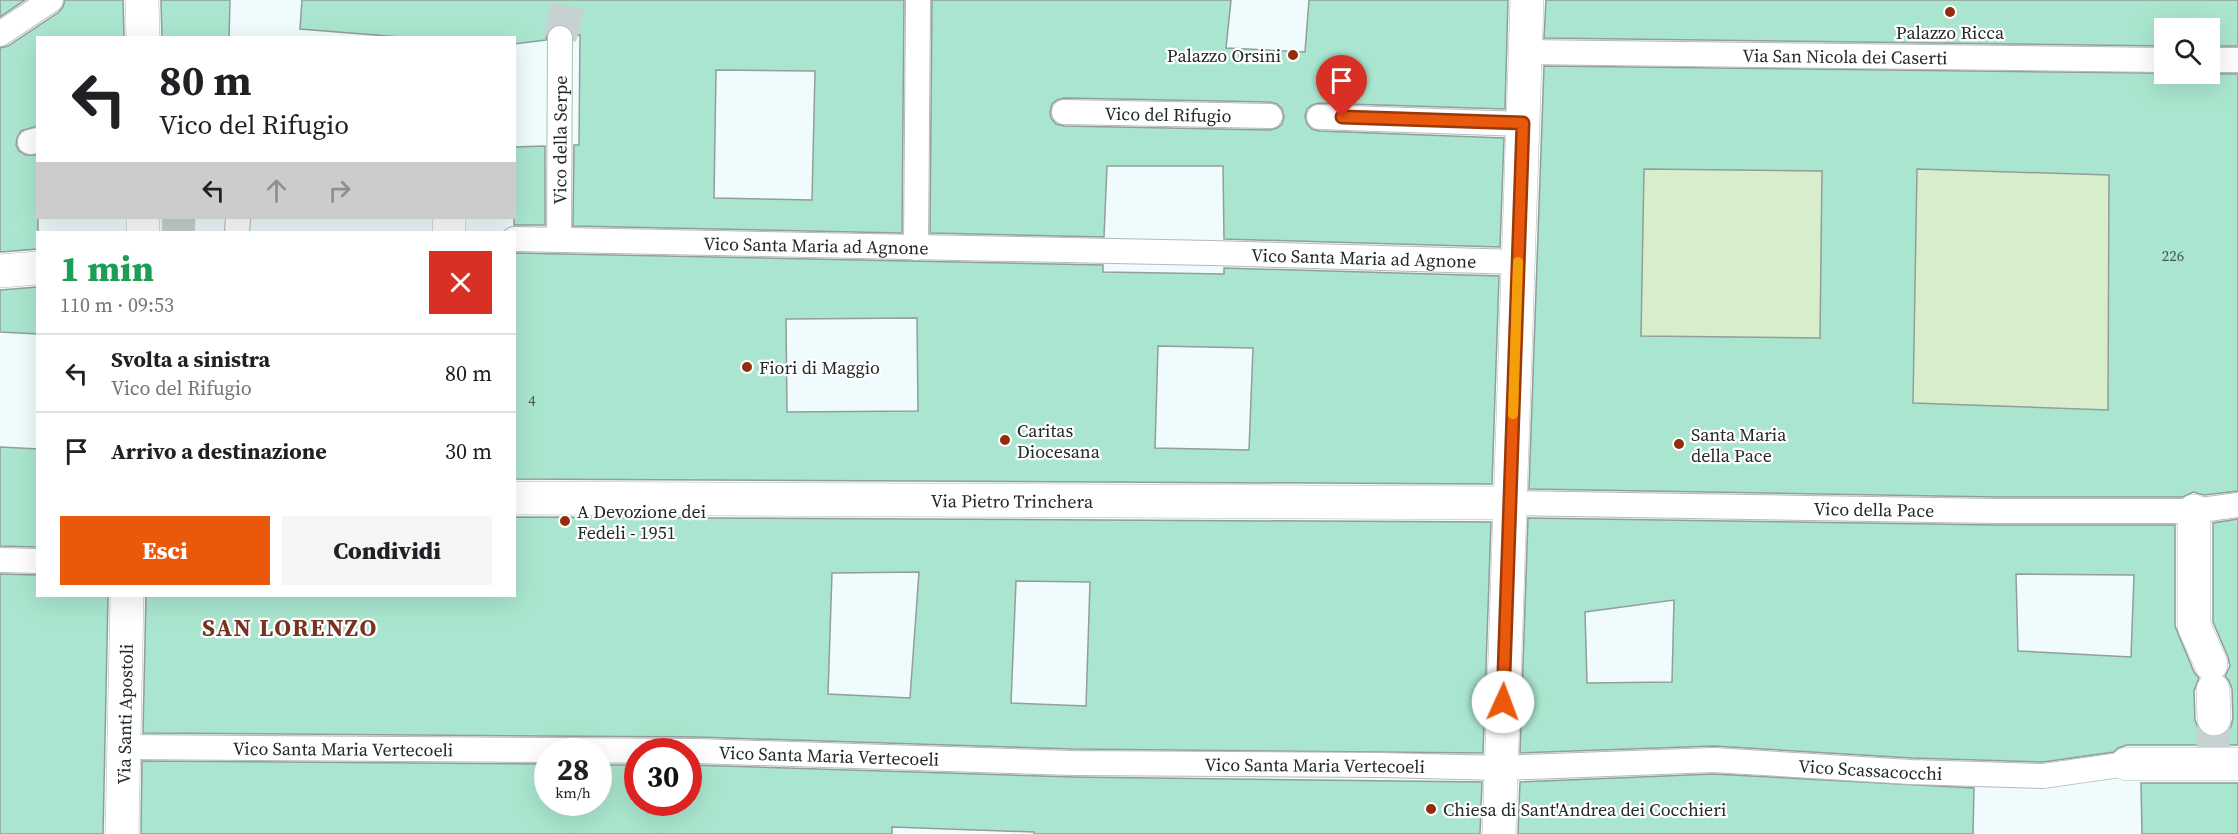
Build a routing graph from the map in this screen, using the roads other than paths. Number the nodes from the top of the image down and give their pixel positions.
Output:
1 (51, 0) edge
2 (142, 0) edge
3 (918, 0) edge
4 (1527, 0) edge
5 (0, 34) edge
6 (143, 36) edge
7 (560, 38) tunnel mouth
8 (1525, 52) junction
9 (2154, 60) edge
10 (2220, 60) edge
11 (2238, 60) edge
12 (1064, 112) dead end
13 (1270, 116) dead end
14 (1319, 117) dead end
15 (1523, 123) junction
16 (516, 239) edge
17 (559, 240) junction
18 (916, 248) junction
19 (1518, 262) junction
20 (36, 268) edge
21 (0, 271) edge
22 (516, 498) edge
23 (1510, 503) junction
24 (2238, 505) edge
25 (2194, 511) junction
26 (0, 560) edge
27 (36, 561) edge
28 (127, 597) edge
29 (2217, 725) edge
30 (123, 747) junction
31 (2127, 764) joint
32 (1501, 768) junction
33 (122, 834) edge
34 (1498, 834) edge

1 - 5 lane
2 - 6 street
3 - 18 lane
4 - 8 street
7 - 17 lane, Vico della Serpe
8 - 9 lane, Via San Nicola dei Caserti
8 - 15 street
10 - 11 lane
12 - 13 lane, Vico del Rifugio
14 - 15 lane
15 - 19 street
16 - 17 lane, Vico Santa Maria ad Agnone
17 - 18 lane, Vico Santa Maria ad Agnone
18 - 19 lane, Vico Santa Maria ad Agnone
19 - 23 street
20 - 21 street
22 - 23 street, Via Pietro Trinchera
23 - 25 lane, Vico della Pace
23 - 32 street
24 - 25 lane, Vico della Pace
25 - 29 street
26 - 27 lane
28 - 30 street, Via Santi Apostoli
29 - 31 street, Vico Scassacocchi
30 - 32 lane, Vico Santa Maria Vertecoeli
30 - 33 street, Via Santi Apostoli
31 - 32 lane, Vico Scassacocchi
32 - 34 street

